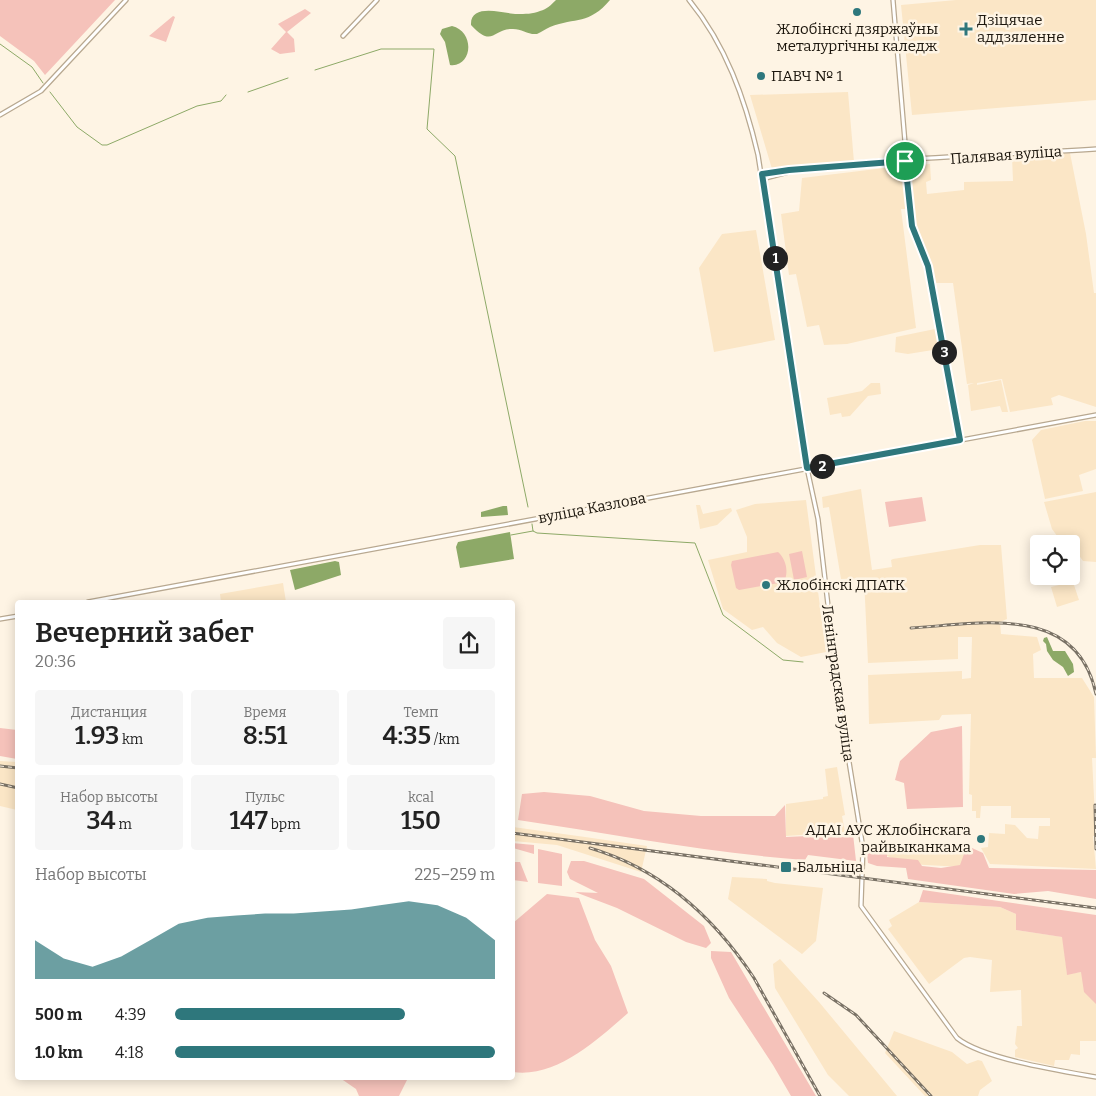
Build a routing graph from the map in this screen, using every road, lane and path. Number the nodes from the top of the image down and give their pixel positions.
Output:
1 (126, 0) edge
2 (377, 0) edge
3 (688, 0) edge
4 (893, 0) edge
5 (343, 36) dead end
6 (0, 115) edge
7 (1096, 149) edge
8 (905, 161) junction
9 (797, 170) junction
10 (762, 174) junction
11 (762, 180) junction
12 (1096, 415) edge
13 (960, 440) junction
14 (807, 468) junction
15 (99, 600) edge
16 (15, 616) edge
17 (0, 619) edge
18 (1096, 1077) edge

1 - 6 main road
2 - 5 main road
3 - 10 main road, Ленінградская вуліца
4 - 8 main road
7 - 8 main road, Палявая вуліца
8 - 9 main road, Палявая вуліца
8 - 13 main road
9 - 10 main road, Палявая вуліца
9 - 11 main road, Палявая вуліца
10 - 11 main road, Ленінградская вуліца
11 - 14 main road, Ленінградская вуліца
12 - 13 main road, вуліца Казлова
13 - 14 main road, вуліца Казлова
14 - 15 main road, вуліца Казлова
14 - 18 main road, Ленінградская вуліца
16 - 17 main road

